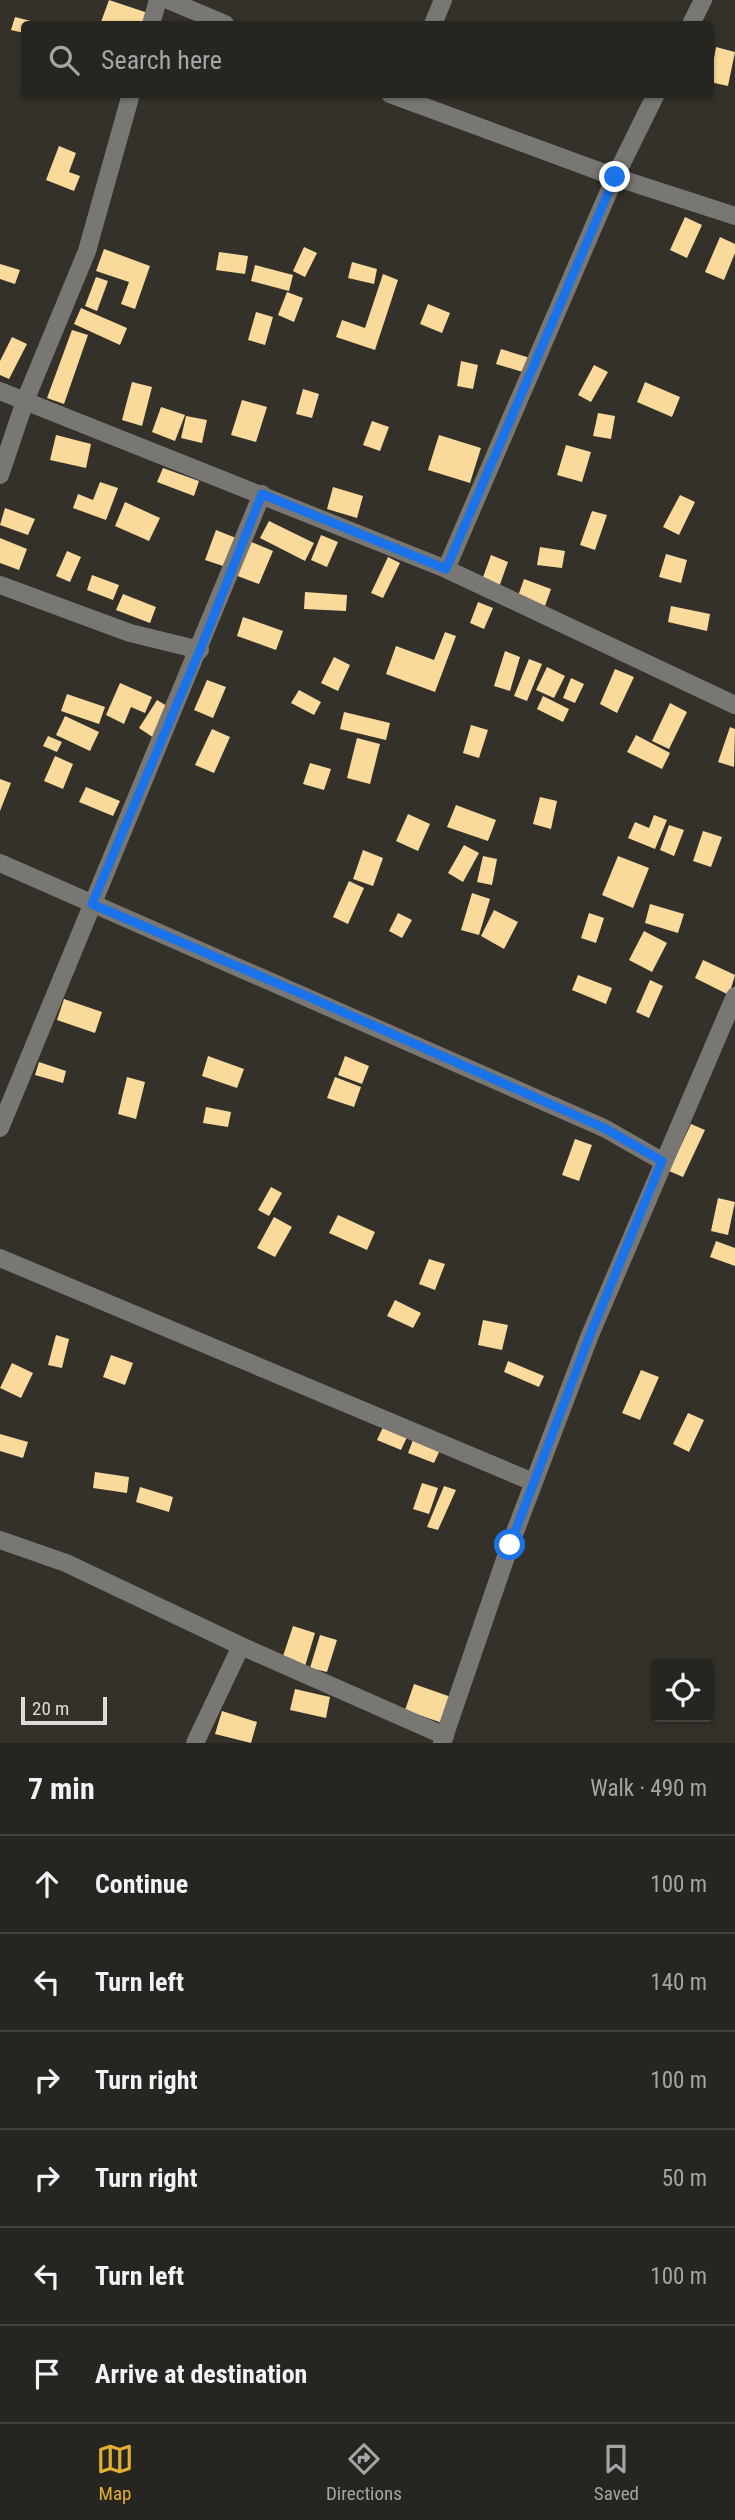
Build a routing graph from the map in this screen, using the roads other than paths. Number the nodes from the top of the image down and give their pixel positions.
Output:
1 (159, 0) edge
2 (168, 0) edge
3 (443, 0) edge
4 (703, 0) edge
5 (152, 21) edge
6 (218, 21) edge
7 (434, 21) edge
8 (692, 21) edge
9 (130, 98) edge
10 (404, 98) edge
11 (654, 98) edge
12 (615, 177) junction
13 (735, 216) edge
14 (0, 391) edge
15 (25, 401) junction
16 (0, 475) edge
17 (262, 494) junction
18 (446, 569) junction
19 (0, 585) edge
20 (200, 650) junction
21 (735, 705) edge
22 (0, 863) edge
23 (92, 904) junction
24 (735, 996) edge
25 (0, 1128) edge
26 (662, 1161) junction
27 (0, 1258) edge
28 (533, 1482) junction
29 (0, 1540) edge
30 (241, 1646) junction
31 (443, 1740) edge
32 (195, 1743) edge

1 - 5 street
2 - 6 street
3 - 7 street
4 - 8 street
9 - 15 street
10 - 12 street
11 - 12 street
12 - 13 street
12 - 18 street
14 - 15 street
15 - 16 street
15 - 17 street
17 - 18 street
17 - 20 street
18 - 21 street
19 - 20 street
20 - 23 street
22 - 23 street
23 - 25 street
23 - 26 street
24 - 26 street
26 - 28 street
27 - 28 street
28 - 31 street
29 - 30 street
30 - 31 street
30 - 32 street

